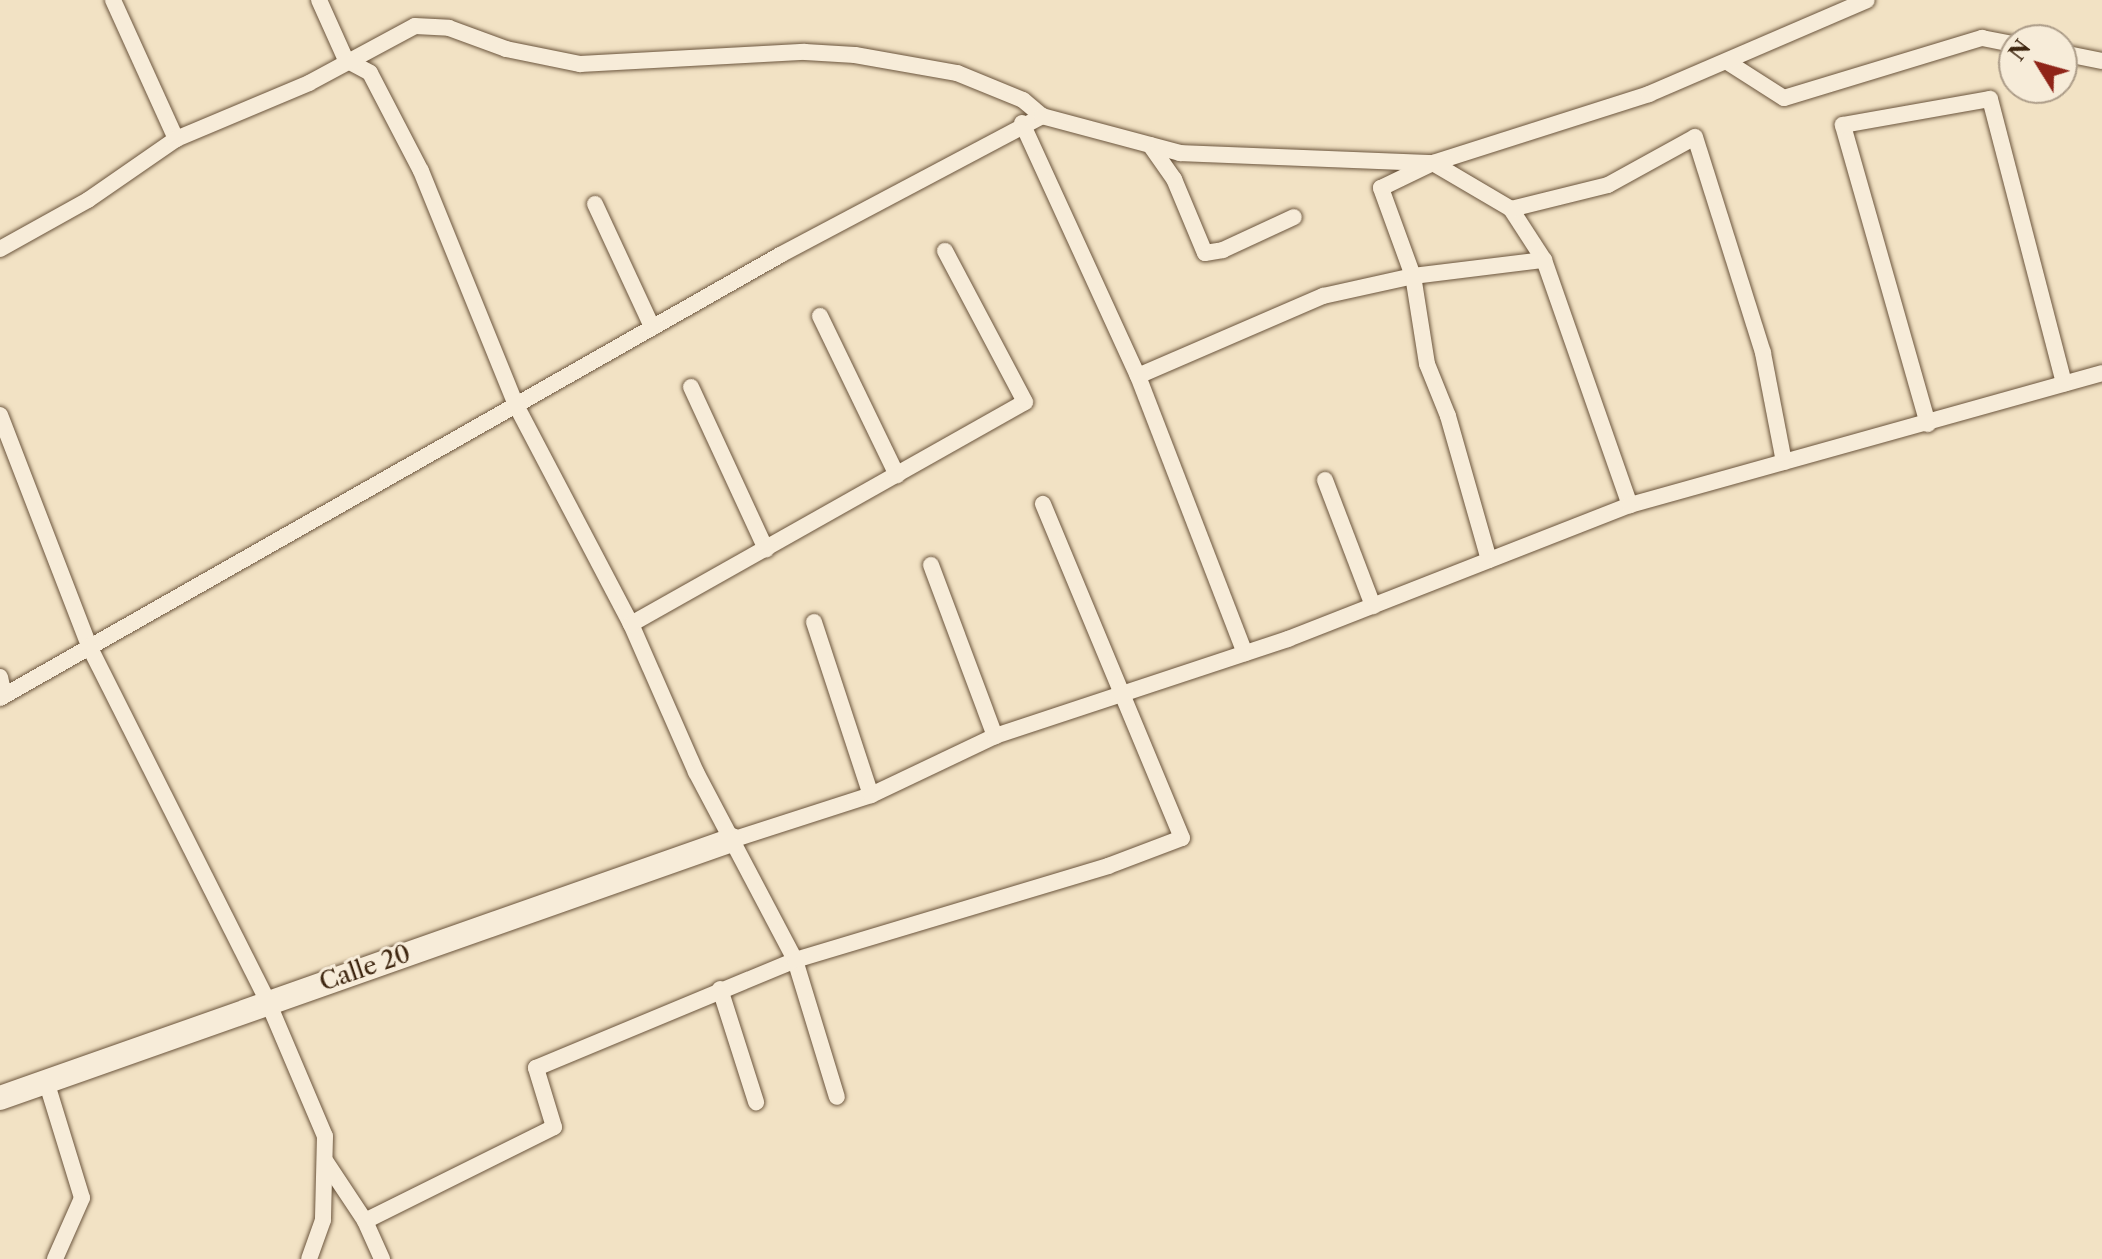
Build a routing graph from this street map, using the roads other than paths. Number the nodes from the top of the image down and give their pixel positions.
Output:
1 (113, 0) edge
2 (319, 0) edge
3 (1867, 0) edge
4 (1998, 41) edge
5 (2078, 56) edge
6 (346, 60) junction
7 (2102, 61) edge
8 (1729, 63) junction
9 (1042, 116) junction
10 (1022, 123) junction
11 (176, 139) junction
12 (1150, 145) junction
13 (1433, 163) junction
14 (595, 204) dead end
15 (1511, 209) junction
16 (1294, 217) dead end
17 (0, 249) edge
18 (945, 251) dead end
19 (1544, 260) junction
20 (1413, 276) junction
21 (820, 316) dead end
22 (652, 327) junction
23 (2102, 373) edge
24 (1138, 376) junction
25 (2064, 384) junction
26 (691, 387) dead end
27 (517, 407) junction
28 (0, 415) edge
29 (1928, 424) junction
30 (1784, 462) junction
31 (897, 475) junction
32 (1325, 480) dead end
33 (1043, 504) dead end
34 (1630, 505) junction
35 (766, 549) junction
36 (1489, 560) junction
37 (931, 565) dead end
38 (1373, 606) junction
39 (814, 622) dead end
40 (631, 624) junction
41 (89, 646) junction
42 (1245, 653) junction
43 (0, 677) edge
44 (1125, 693) junction
45 (2, 697) edge
46 (995, 736) junction
47 (871, 795) junction
48 (732, 840) junction
49 (795, 960) junction
50 (720, 989) junction
51 (268, 1002) junction
52 (47, 1084) junction
53 (837, 1097) dead end
54 (0, 1098) edge
55 (756, 1102) dead end
56 (326, 1162) junction
57 (365, 1221) junction
58 (55, 1259) edge
59 (309, 1259) edge
60 (382, 1259) edge

1 - 11 street
2 - 6 street
3 - 8 street
4 - 8 street
5 - 7 street
6 - 9 street
6 - 11 street
6 - 27 street
8 - 13 street
9 - 10 street
9 - 12 street
10 - 22 street
10 - 24 street
11 - 17 street
12 - 13 street
12 - 16 street
13 - 15 street
13 - 20 street
14 - 22 street
15 - 19 street
15 - 30 street
18 - 31 street
19 - 20 street
19 - 34 street
20 - 24 street
20 - 36 street
21 - 31 street
22 - 27 street
23 - 25 street
24 - 42 street
25 - 29 street
25 - 29 street
26 - 35 street
27 - 40 street
27 - 41 street
28 - 41 street
29 - 30 street
30 - 34 street
31 - 35 street
32 - 38 street
33 - 44 street
34 - 36 street
35 - 40 street
36 - 38 street
37 - 46 street
38 - 42 street
39 - 47 street
40 - 48 street
41 - 45 street
41 - 51 street
42 - 44 street
43 - 45 street
44 - 46 street
44 - 49 street
46 - 47 street
47 - 48 street
48 - 49 street
48 - 51 main road, Calle 20
49 - 50 street
49 - 53 street
50 - 55 street
50 - 57 street
51 - 52 main road, Calle 20
51 - 56 street
52 - 54 main road, Calle 20
52 - 58 street
56 - 57 street
56 - 59 street
57 - 60 street

